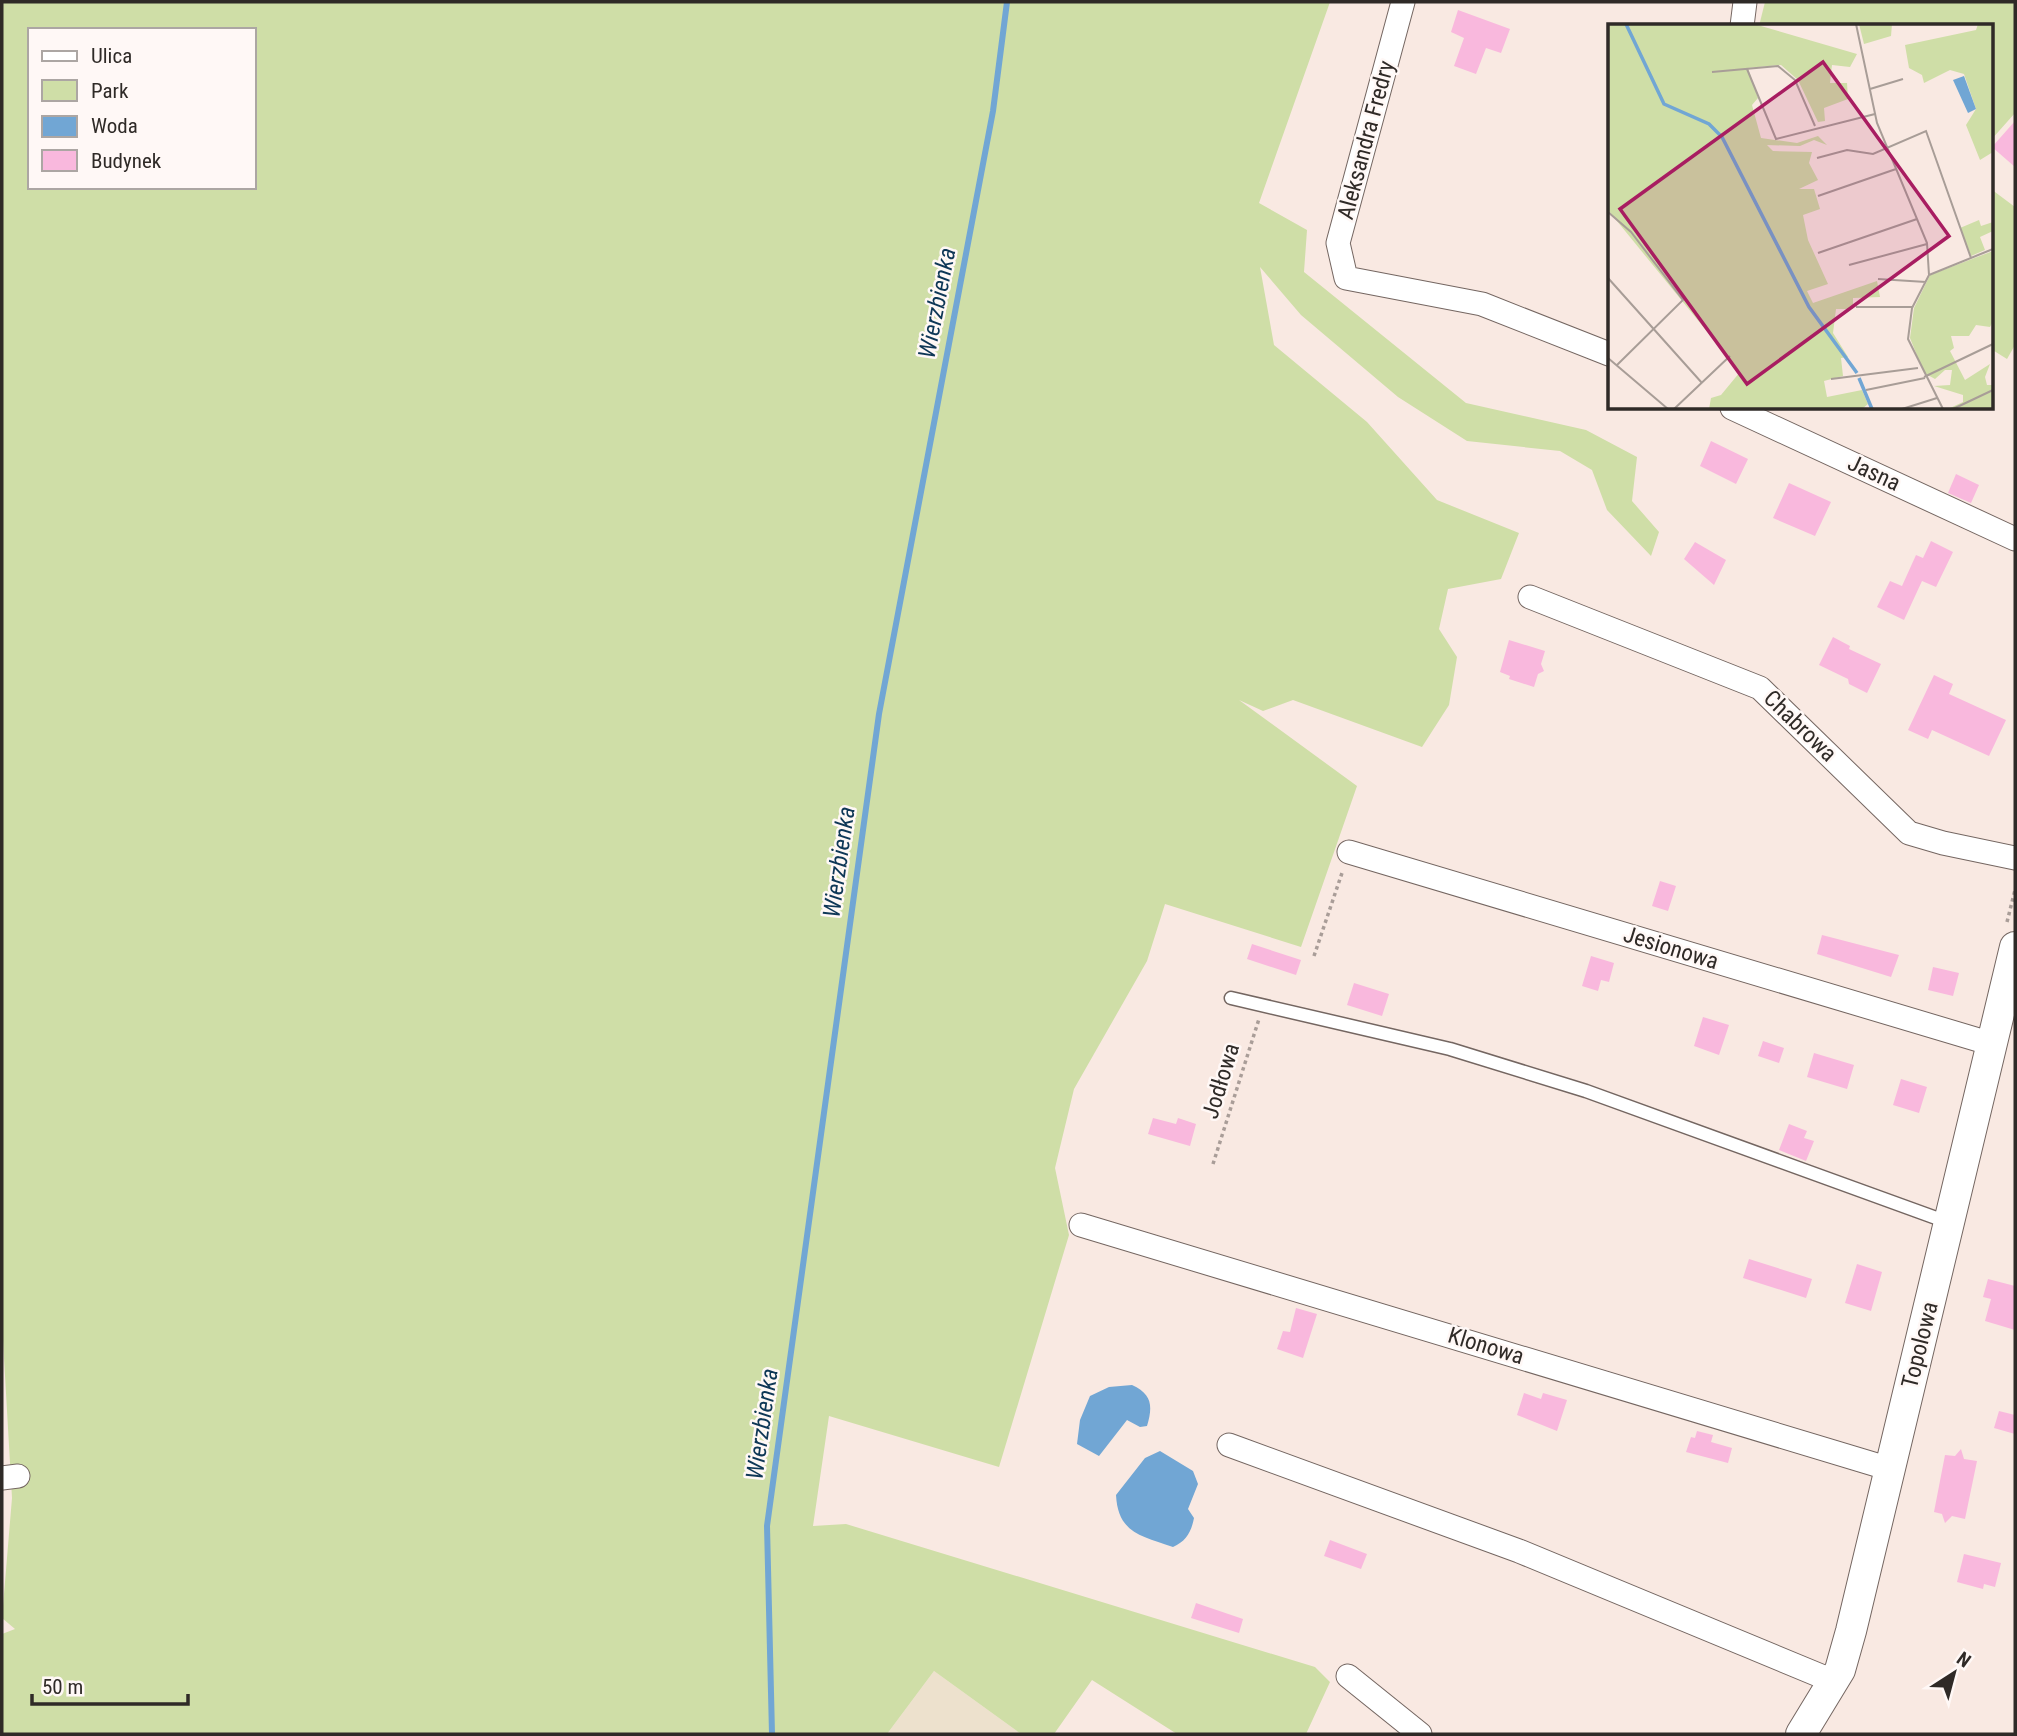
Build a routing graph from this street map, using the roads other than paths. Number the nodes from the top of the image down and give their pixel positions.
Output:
1 (1403, 2) edge
2 (1745, 2) edge
3 (1742, 24) edge
4 (1608, 354) edge
5 (1736, 410) edge
6 (2015, 539) edge
7 (1530, 597) dead end
8 (1349, 852) road end
9 (2015, 858) edge
10 (2015, 947) edge
11 (1231, 998) dead end
12 (1992, 1044) junction
13 (1950, 1223) junction
14 (1081, 1225) dead end
15 (1229, 1445) dead end
16 (1890, 1469) junction
17 (1348, 1676) dead end
18 (1833, 1681) junction
19 (1420, 1734) edge
20 (1801, 1734) edge

1 - 4 street, Aleksandra Fredry
2 - 3 street
5 - 6 street, Jasna
7 - 9 street, Chabrowa
8 - 12 street, Jesionowa
10 - 12 street, Topolowa
11 - 13 lane
12 - 13 street, Topolowa
13 - 16 street, Topolowa
14 - 16 street, Klonowa
15 - 18 street
16 - 18 street, Topolowa
17 - 19 street
18 - 20 street, Topolowa

